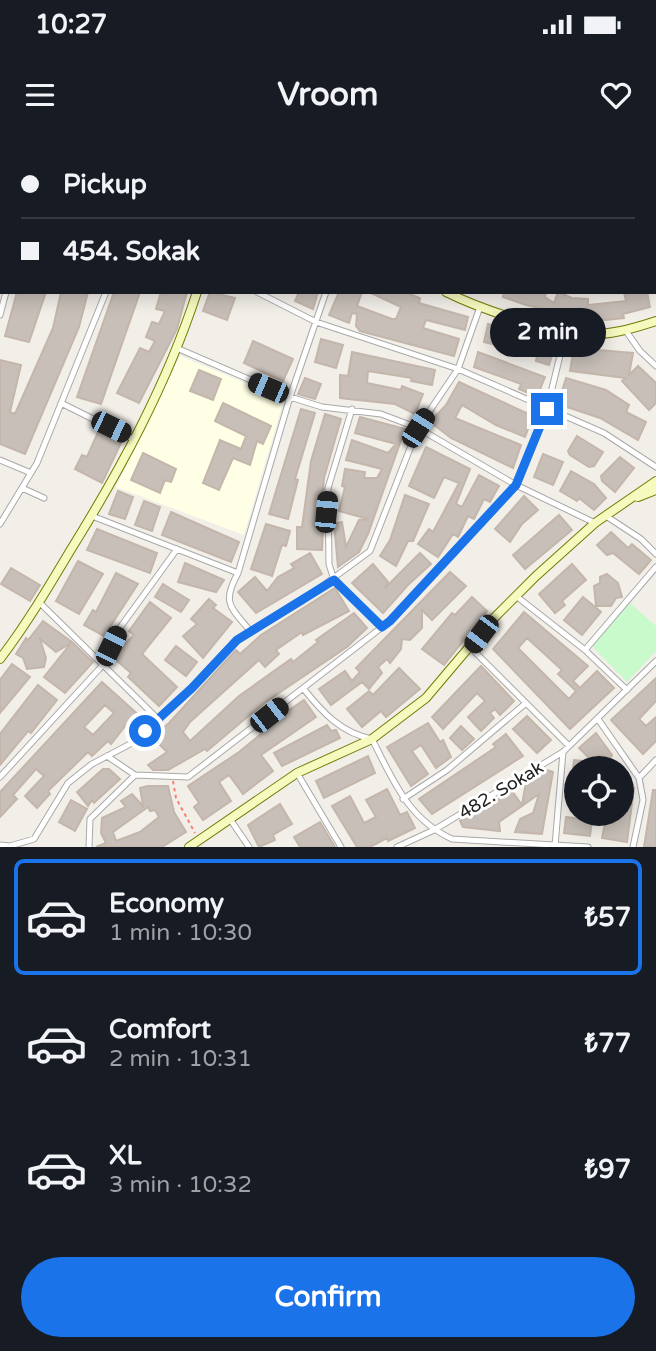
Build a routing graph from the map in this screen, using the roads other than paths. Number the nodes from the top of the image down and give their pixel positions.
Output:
1 (5, 294) edge
2 (105, 294) edge
3 (196, 294) edge
4 (261, 294) edge
5 (325, 294) edge
6 (450, 294) edge
7 (467, 294) edge
8 (465, 302) junction
9 (480, 307) junction
10 (0, 315) edge
11 (656, 321) edge
12 (316, 322) junction
13 (566, 331) junction
14 (626, 331) junction
15 (179, 349) junction
16 (656, 366) edge
17 (458, 369) junction
18 (290, 397) junction
19 (61, 403) junction
20 (352, 409) junction
21 (547, 409) junction
22 (418, 428) junction
23 (135, 440) junction
24 (0, 460) edge
25 (655, 465) edge
26 (31, 473) junction
27 (656, 481) edge
28 (516, 485) junction
29 (22, 488) junction
30 (656, 490) edge
31 (44, 498) dead end
32 (619, 505) junction
33 (92, 516) junction
34 (606, 516) junction
35 (595, 523) junction
36 (0, 524) edge
37 (177, 549) junction
38 (656, 554) edge
39 (656, 567) edge
40 (238, 573) junction
41 (334, 580) junction
42 (516, 596) junction
43 (39, 602) junction
44 (382, 627) junction
45 (251, 632) junction
46 (4, 646) edge
47 (471, 648) junction
48 (585, 650) junction
49 (0, 659) edge
50 (656, 661) edge
51 (103, 663) junction
52 (303, 688) junction
53 (627, 690) junction
54 (526, 703) junction
55 (158, 719) junction
56 (598, 719) junction
57 (372, 739) junction
58 (569, 746) junction
59 (563, 752) junction
60 (106, 756) junction
61 (656, 760) edge
62 (297, 774) junction
63 (135, 775) junction
64 (0, 778) edge
65 (639, 778) junction
66 (403, 799) junction
67 (230, 819) junction
68 (434, 830) junction
69 (0, 845) edge
70 (555, 846) edge
71 (89, 847) edge
72 (189, 847) edge
73 (249, 847) edge
74 (341, 847) edge
75 (397, 847) edge
76 (587, 847) edge
77 (633, 847) edge

1 - 10 street
2 - 19 street
3 - 15 street
4 - 12 street
5 - 12 street
6 - 8 street
7 - 8 street
8 - 9 street
9 - 13 street
9 - 17 street
11 - 14 street
12 - 17 street
12 - 18 street
13 - 14 street
13 - 21 street
14 - 16 street
15 - 18 street
15 - 23 street
17 - 21 street
17 - 22 street
18 - 20 street
18 - 40 street
19 - 23 street
19 - 26 street
20 - 22 street
20 - 41 street
21 - 25 street
21 - 28 street
22 - 28 street
22 - 41 street
23 - 33 street
24 - 26 street
26 - 29 street
27 - 32 street
28 - 35 street
28 - 44 street
29 - 31 street
29 - 36 street
30 - 32 street
32 - 34 street
33 - 37 street
33 - 43 street
34 - 35 street
34 - 38 street
35 - 42 street
37 - 40 street
37 - 51 street
39 - 48 street
40 - 45 street
41 - 44 street
41 - 45 street
42 - 47 street
42 - 48 street
43 - 46 street
43 - 51 street
44 - 52 street
45 - 55 street
46 - 49 street
47 - 54 street
47 - 57 street
48 - 53 street
50 - 53 street, 482. Sokak
51 - 55 street
51 - 64 street
52 - 57 street
52 - 63 street
53 - 56 street, 482. Sokak
54 - 58 street
54 - 66 street
55 - 60 street
56 - 58 street, 482. Sokak
56 - 65 street
57 - 62 street
57 - 66 street
58 - 59 street, 482. Sokak
59 - 68 street, 482. Sokak
59 - 70 street
60 - 63 street
60 - 69 street
61 - 65 street
62 - 67 street
62 - 74 street
63 - 71 street
65 - 77 street
66 - 68 street
67 - 72 street
67 - 73 street
68 - 70 street
68 - 75 street, 482. Sokak
70 - 76 street

